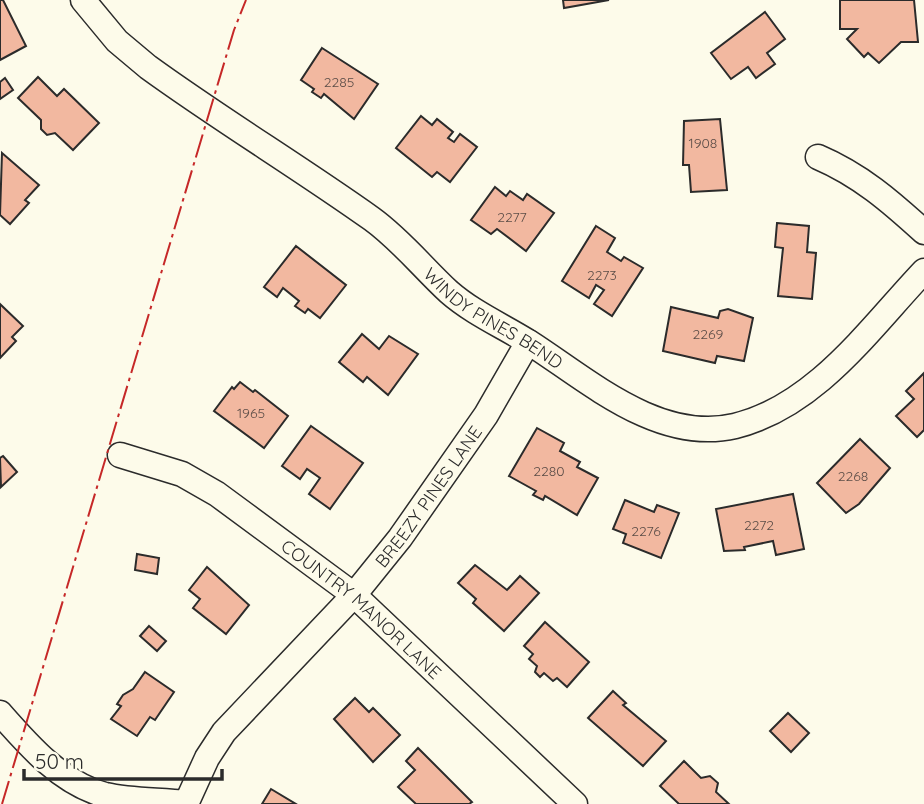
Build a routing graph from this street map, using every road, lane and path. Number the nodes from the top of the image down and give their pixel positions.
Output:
1 (83, 0) edge
2 (818, 157) dead end
3 (924, 232) edge
4 (924, 271) edge
5 (528, 342) junction
6 (120, 455) dead end
7 (354, 595) junction
8 (0, 713) edge
9 (186, 804) edge
10 (575, 804) edge

1 - 5 street, WINDY PINES BEND
2 - 3 street
4 - 5 street, WINDY PINES BEND
5 - 7 street, BREEZY PINES LANE
6 - 7 street, COUNTRY MANOR LANE
7 - 9 street, BREEZY PINES LANE
7 - 10 street, COUNTRY MANOR LANE
8 - 9 street

